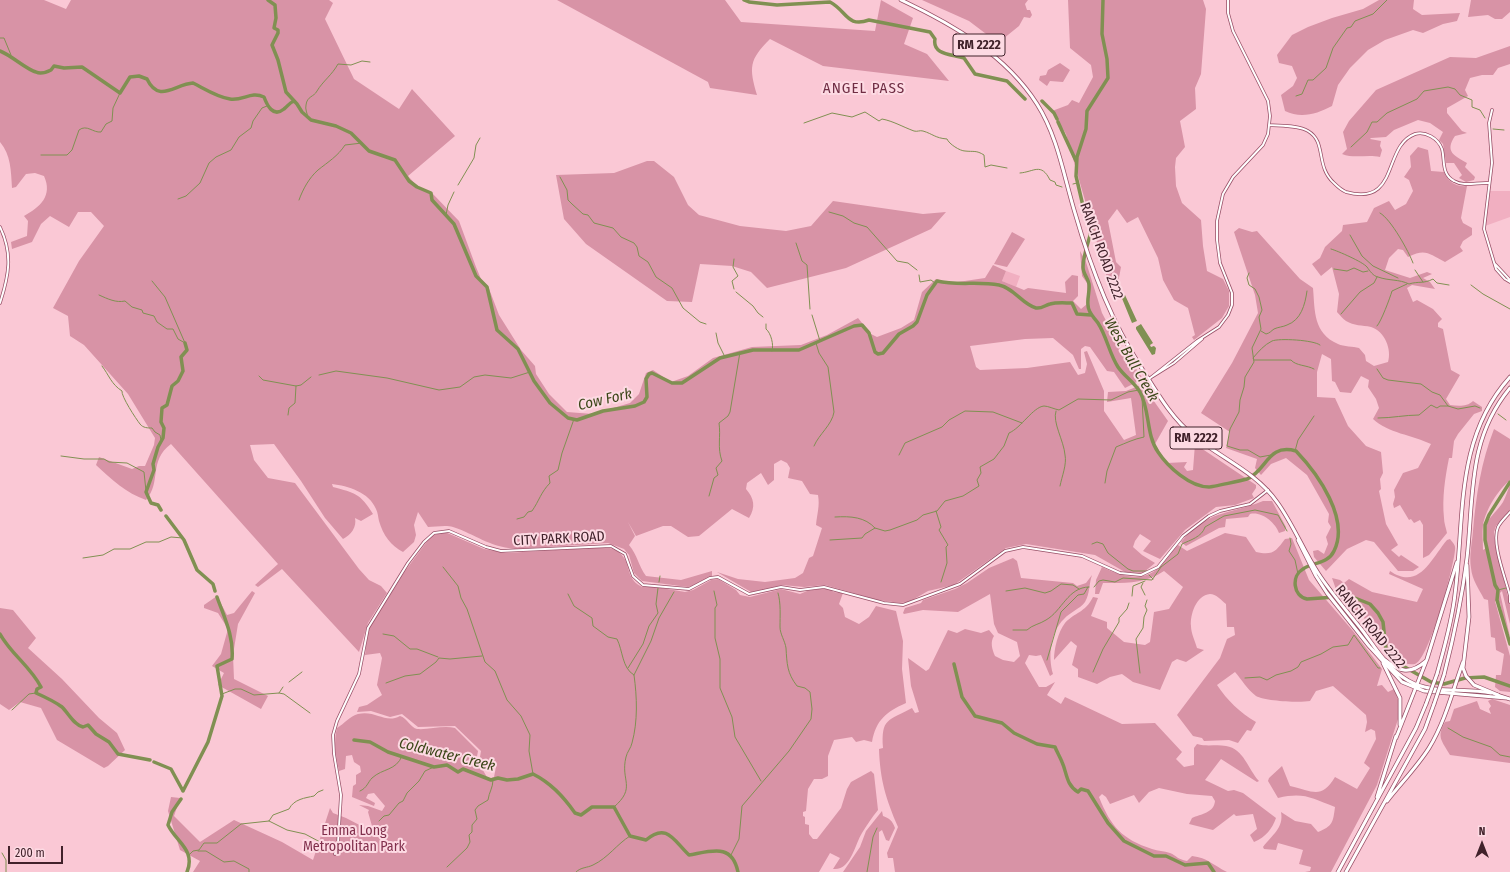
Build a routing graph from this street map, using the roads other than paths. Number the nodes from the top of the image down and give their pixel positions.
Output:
1 (901, 0) edge
2 (1228, 0) edge
3 (1492, 110) dead end
4 (1269, 125) junction
5 (1490, 183) junction
6 (0, 227) edge
7 (1510, 281) edge
8 (0, 302) edge
9 (1510, 377) edge
10 (1149, 379) junction
11 (1510, 388) edge
12 (1268, 490) junction
13 (1464, 490) junction
14 (1472, 491) junction
15 (1510, 512) edge
16 (1460, 545) junction
17 (1467, 557) junction
18 (1315, 572) junction
19 (1329, 592) junction
20 (1510, 596) edge
21 (1510, 601) edge
22 (1427, 659) junction
23 (1384, 661) junction
24 (1463, 662) junction
25 (1418, 684) junction
26 (1454, 687) junction
27 (1416, 689) junction
28 (1452, 693) junction
29 (1498, 695) junction
30 (1508, 698) edge
31 (1396, 738) junction
32 (1374, 806) junction
33 (1382, 807) junction
34 (335, 854) dead end
35 (1338, 872) edge
36 (1346, 872) edge

1 - 10 main road, RANCH ROAD 2222 / RM 2222
2 - 4 street
3 - 5 street
4 - 5 street
4 - 10 street
5 - 7 street
6 - 8 street
9 - 13 main road
10 - 12 main road, RANCH ROAD 2222 / RM 2222
11 - 14 main road
12 - 18 main road, RANCH ROAD 2222 / RM 2222
12 - 34 street, CITY PARK ROAD
13 - 14 main road
13 - 16 main road
14 - 17 main road
15 - 20 street
16 - 22 main road
16 - 32 main road, bridge
17 - 24 main road
17 - 33 main road, bridge
18 - 19 main road, RANCH ROAD 2222
18 - 19 main road, RANCH ROAD 2222
19 - 23 main road, RANCH ROAD 2222
20 - 21 street
22 - 23 main road
22 - 25 main road
23 - 25 main road
23 - 27 main road, RANCH ROAD 2222
23 - 31 main road
24 - 26 main road
24 - 29 main road
25 - 26 main road
25 - 27 main road
26 - 28 main road
26 - 29 main road
27 - 28 main road, RANCH ROAD 2222
27 - 31 main road
28 - 30 main road, RANCH ROAD 2222
28 - 33 main road
29 - 30 main road
31 - 32 main road
32 - 35 main road
33 - 36 main road

